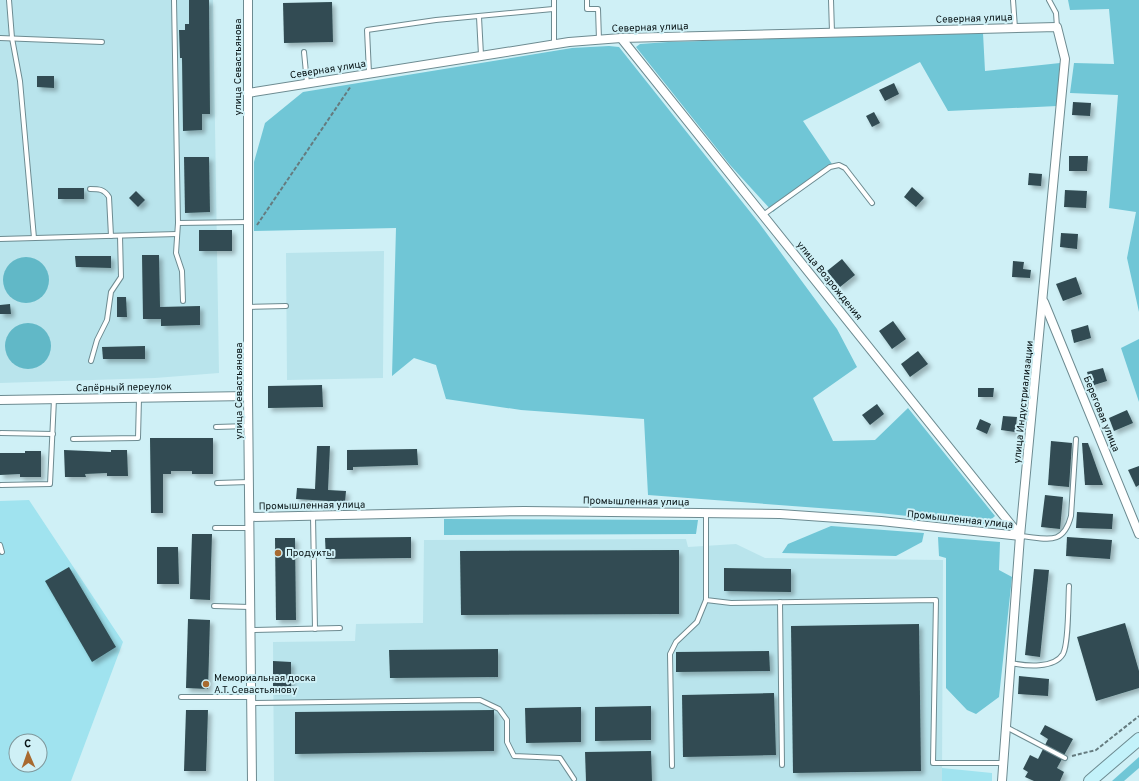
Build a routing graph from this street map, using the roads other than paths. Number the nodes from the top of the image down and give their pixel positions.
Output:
1 (9, 0) edge
2 (174, 0) edge
3 (248, 0) edge
4 (554, 0) edge
5 (587, 0) edge
6 (831, 0) edge
7 (1013, 0) edge
8 (1049, 0) edge
9 (553, 8) junction
10 (479, 17) junction
11 (1057, 27) junction
12 (1015, 28) junction
13 (832, 32) junction
14 (0, 38) edge
15 (12, 38) junction
16 (621, 38) junction
17 (599, 40) junction
18 (102, 42) dead end
19 (554, 44) junction
20 (304, 52) dead end
21 (481, 55) junction
22 (369, 73) junction
23 (307, 83) junction
24 (248, 93) junction
25 (90, 189) dead end
26 (872, 203) dead end
27 (763, 215) junction
28 (178, 223) junction
29 (248, 226) junction
30 (177, 234) junction
31 (111, 236) junction
32 (120, 236) junction
33 (34, 238) junction
34 (0, 239) edge
35 (183, 301) dead end
36 (1044, 302) junction
37 (286, 306) dead end
38 (248, 307) junction
39 (90, 361) dead end
40 (248, 396) junction
41 (139, 397) junction
42 (54, 399) junction
43 (0, 400) edge
44 (249, 426) junction
45 (216, 427) dead end
46 (1, 433) edge
47 (53, 434) junction
48 (73, 439) dead end
49 (1076, 439) dead end
50 (249, 482) junction
51 (216, 483) dead end
52 (1, 485) dead end
53 (706, 513) junction
54 (313, 516) junction
55 (250, 517) junction
56 (215, 528) dead end
57 (250, 528) junction
58 (1139, 534) edge
59 (1020, 536) junction
60 (0, 545) edge
61 (2, 552) dead end
62 (1069, 586) dead end
63 (706, 600) junction
64 (780, 602) junction
65 (214, 606) dead end
66 (250, 607) junction
67 (340, 628) dead end
68 (315, 629) junction
69 (251, 630) junction
70 (1011, 663) junction
71 (181, 697) dead end
72 (251, 700) junction
73 (1006, 727) junction
74 (1139, 739) edge
75 (1065, 758) road end
76 (1004, 763) junction
77 (782, 765) dead end
78 (672, 766) dead end
79 (574, 778) dead end
80 (252, 781) edge
81 (1002, 781) edge
82 (1090, 781) edge

1 - 15 lane
2 - 28 lane
3 - 24 street, улица Севастьянова
4 - 9 lane
5 - 17 lane
6 - 13 lane
7 - 12 lane
8 - 11 lane
9 - 10 lane
9 - 19 lane
10 - 21 lane
10 - 22 lane
11 - 12 street, Северная улица
11 - 36 street, улица Индустриализации
12 - 13 street, Северная улица
13 - 16 street, Северная улица
14 - 15 lane
15 - 18 lane
15 - 33 lane
16 - 17 street, Северная улица
16 - 27 street, улица Возрождения
17 - 19 street, Северная улица
19 - 21 street, Северная улица
20 - 23 lane
21 - 22 street, Северная улица
22 - 23 street, Северная улица
23 - 24 street, Северная улица
24 - 29 street, улица Севастьянова
25 - 31 lane
26 - 27 lane
27 - 59 street, улица Возрождения
28 - 29 lane
28 - 30 lane
29 - 38 street, улица Севастьянова
30 - 32 lane
30 - 35 lane
31 - 32 lane
31 - 33 lane
32 - 39 lane
33 - 34 lane
36 - 58 street, Береговая улица
36 - 59 street, улица Индустриализации
37 - 38 lane
38 - 40 street, улица Севастьянова
40 - 41 street, Сапёрный переулок
40 - 44 street, улица Севастьянова
41 - 42 street, Сапёрный переулок
41 - 48 lane
42 - 43 street, Сапёрный переулок
42 - 47 lane
44 - 45 lane
44 - 50 street, улица Севастьянова
46 - 47 lane
47 - 52 lane
49 - 59 lane
50 - 51 lane
50 - 55 street, улица Севастьянова
53 - 54 street, Промышленная улица
53 - 59 street, Промышленная улица
53 - 63 lane
54 - 55 street, Промышленная улица
54 - 68 lane
55 - 57 street, улица Севастьянова
56 - 57 lane
57 - 66 street, улица Севастьянова
59 - 70 street, улица Индустриализации
60 - 61 lane
62 - 70 lane
63 - 64 lane
63 - 78 lane
64 - 76 lane
64 - 77 lane
65 - 66 lane
66 - 69 street, улица Севастьянова
67 - 68 lane
68 - 69 lane
69 - 72 street, улица Севастьянова
70 - 73 street, улица Индустриализации
71 - 72 lane
72 - 79 lane
72 - 80 street, улица Севастьянова
73 - 75 lane
73 - 76 street, улица Индустриализации
74 - 82 street
76 - 81 street, улица Индустриализации

